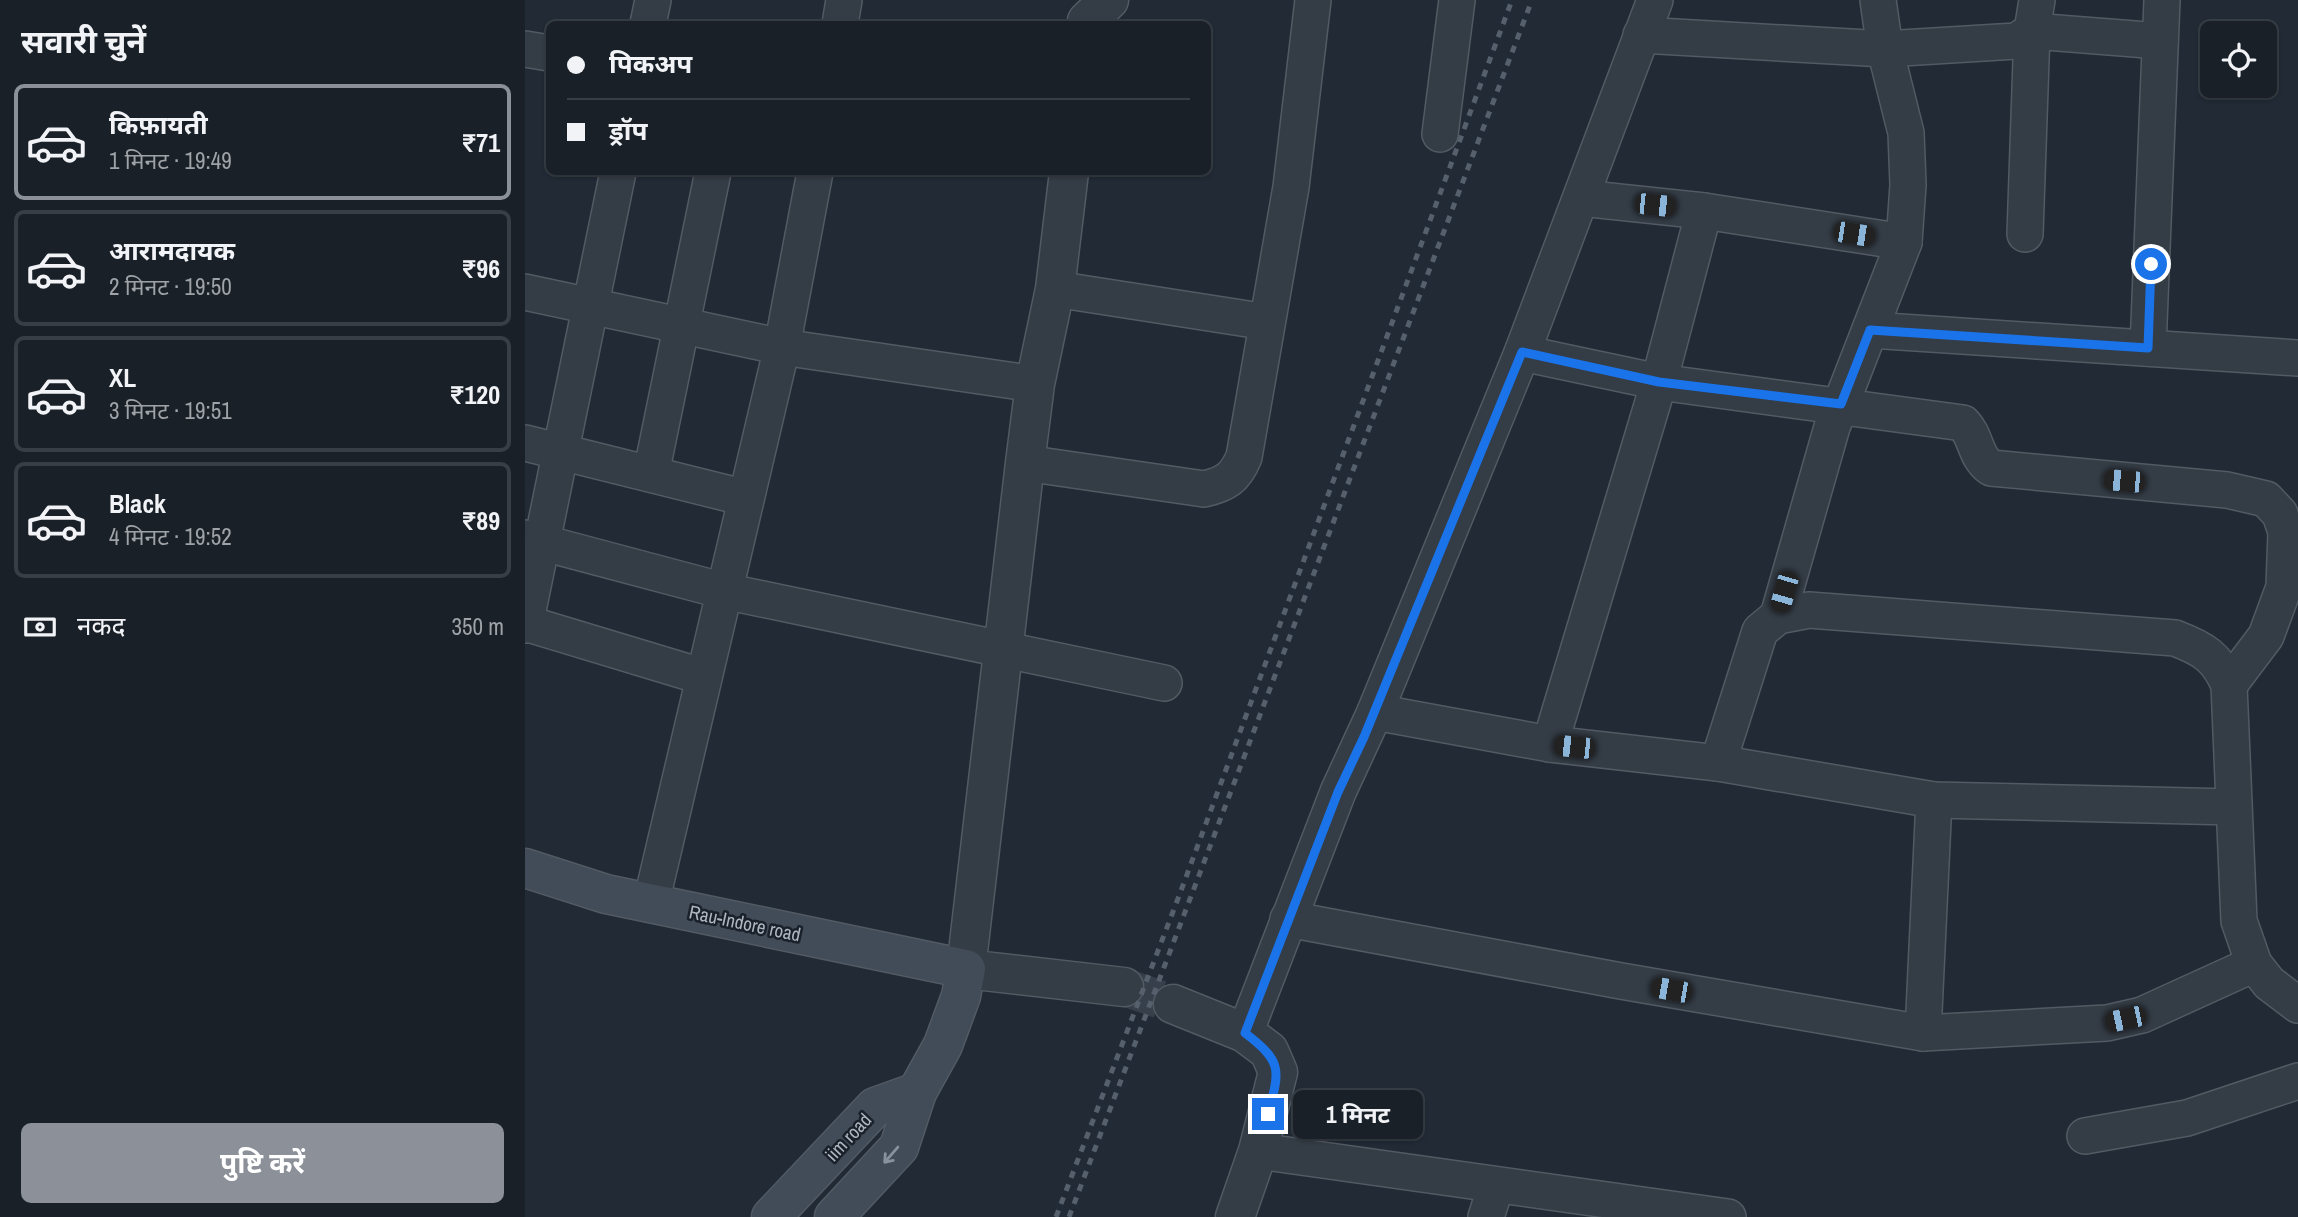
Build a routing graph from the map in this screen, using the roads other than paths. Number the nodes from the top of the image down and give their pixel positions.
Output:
1 (653, 0) edge
2 (844, 0) edge
3 (1313, 0) edge
4 (1457, 0) edge
5 (1655, 0) edge
6 (1878, 0) edge
7 (2162, 0) edge
8 (2035, 15) edge
9 (649, 21) edge
10 (840, 21) edge
11 (1641, 36) junction
12 (2160, 41) junction
13 (525, 49) edge
14 (1885, 49) junction
15 (546, 52) edge
16 (1440, 134) dead end
17 (617, 175) edge
18 (712, 175) edge
19 (814, 175) edge
20 (1069, 175) edge
21 (1581, 198) junction
22 (1704, 211) junction
23 (2025, 234) dead end
24 (1904, 242) junction
25 (1055, 289) junction
26 (525, 292) edge
27 (590, 309) junction
28 (1267, 322) junction
29 (683, 327) junction
30 (1870, 330) junction
31 (782, 347) junction
32 (2148, 348) junction
33 (1522, 352) junction
34 (2298, 358) edge
35 (1659, 382) junction
36 (1035, 384) junction
37 (1841, 404) junction
38 (525, 443) edge
39 (560, 452) junction
40 (1025, 463) junction
41 (651, 474) junction
42 (746, 499) junction
43 (533, 540) edge
44 (724, 591) junction
45 (1778, 616) junction
46 (525, 624) edge
47 (1004, 649) junction
48 (704, 677) junction
49 (1164, 683) dead end
50 (2229, 685) junction
51 (1375, 712) junction
52 (1550, 744) junction
53 (1718, 763) junction
54 (1934, 800) junction
55 (2233, 807) junction
56 (525, 868) edge
57 (651, 903) junction
58 (1288, 919) junction
59 (2254, 964) junction
60 (966, 969) junction
61 (1124, 987) tunnel mouth
62 (1173, 1004) tunnel mouth
63 (2298, 1005) edge
64 (1245, 1033) junction
65 (1923, 1033) junction
66 (2298, 1081) edge
67 (917, 1092) junction
68 (2085, 1136) dead end
69 (1258, 1151) junction
70 (1491, 1202) edge
71 (1690, 1214) edge
72 (771, 1217) edge
73 (834, 1217) edge
74 (1235, 1217) edge
75 (1728, 1217) edge

1 - 9 street
2 - 10 street
3 - 28 street
4 - 16 street
5 - 11 street
6 - 14 street
7 - 12 street
8 - 12 street
8 - 14 street
8 - 23 street
11 - 14 street
11 - 21 street
12 - 32 street
13 - 15 street
14 - 24 street
17 - 27 street
18 - 29 street
19 - 31 street
20 - 25 street
21 - 22 street
21 - 33 street
22 - 24 street
22 - 35 street
24 - 30 street
25 - 28 street
25 - 36 street
26 - 27 street
27 - 29 street
27 - 39 street
28 - 40 street
29 - 31 street
29 - 41 street
30 - 32 street
30 - 37 street
31 - 36 street
31 - 42 street
32 - 34 street
33 - 35 street
33 - 51 street
35 - 37 street
35 - 52 street
36 - 40 street
37 - 45 street
37 - 50 street
38 - 39 street
39 - 41 street
39 - 43 street
40 - 47 street
41 - 42 street
42 - 44 street
43 - 44 street
43 - 46 street
44 - 47 street
44 - 48 street
45 - 50 street
45 - 53 street
46 - 48 street
47 - 49 street
47 - 60 street
48 - 57 street
50 - 55 street
51 - 52 street
51 - 58 street
52 - 53 street
53 - 54 street
54 - 55 street
54 - 65 street
55 - 59 street
56 - 57 main road, Rau-Indore road
57 - 60 main road, Rau-Indore road
58 - 64 street
58 - 65 street
59 - 63 street
59 - 65 street
60 - 61 street
60 - 67 main road
62 - 64 street
64 - 69 street
66 - 68 street
67 - 72 main road, iim road
67 -> 73 main road
69 - 70 street
69 - 74 street
70 - 71 street
71 - 75 street

